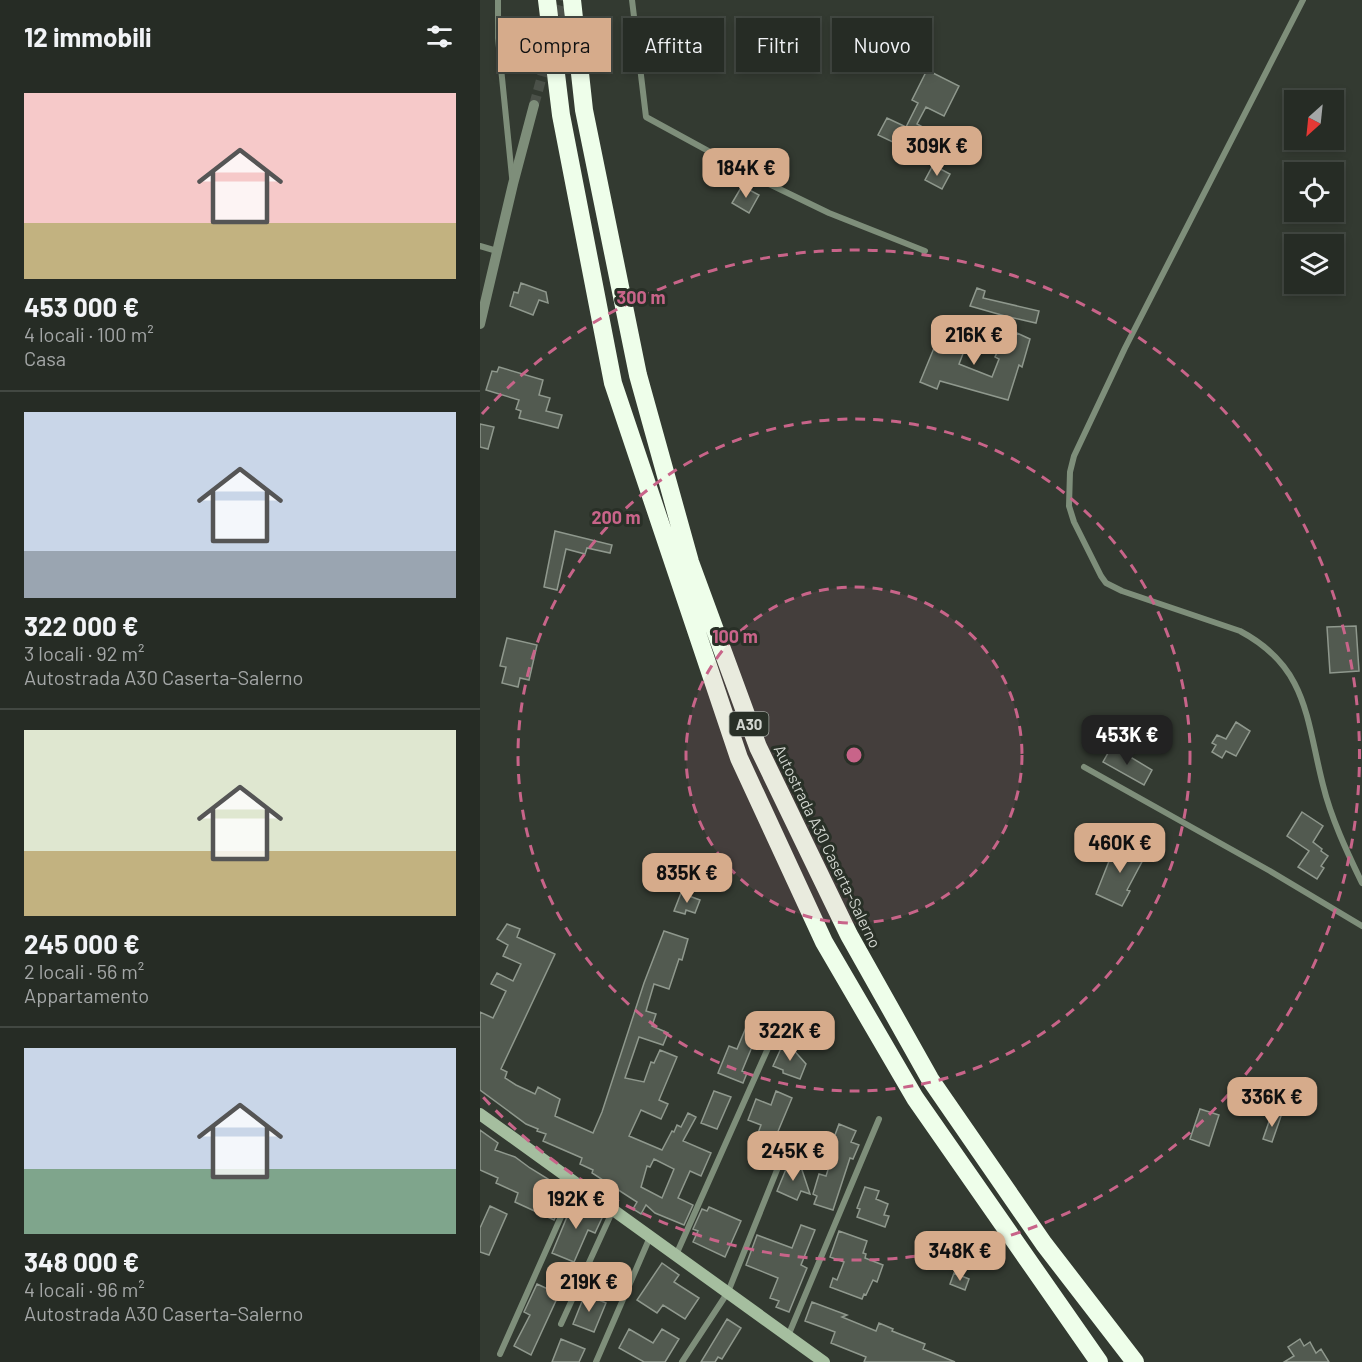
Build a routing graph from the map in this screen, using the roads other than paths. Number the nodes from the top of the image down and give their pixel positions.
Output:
1 (498, 0) edge
2 (547, 0) edge
3 (572, 0) edge
4 (632, 0) edge
5 (1303, 0) edge
6 (534, 105) tunnel mouth
7 (513, 184) junction
8 (480, 246) edge
9 (497, 251) junction
10 (925, 251) dead end
11 (480, 324) edge
12 (1084, 767) dead end
13 (1362, 883) edge
14 (1362, 926) edge
15 (777, 1028) dead end
16 (480, 1114) edge
17 (879, 1119) dead end
18 (783, 1155) dead end
19 (576, 1183) junction
20 (614, 1210) junction
21 (650, 1237) junction
22 (676, 1255) junction
23 (728, 1292) junction
24 (561, 1324) dead end
25 (788, 1336) junction
26 (500, 1354) dead end
27 (596, 1362) edge
28 (682, 1362) edge
29 (824, 1362) edge
30 (1099, 1362) edge
31 (1135, 1362) edge

1 - 7 street
2 - 30 highway, A30
3 - 31 highway, Autostrada A30 Caserta-Salerno / A30
4 - 10 street
5 - 13 street
6 - 7 street
7 - 9 street
8 - 9 street
9 - 11 street
12 - 14 street
15 - 22 street
16 - 19 main road
17 - 25 street
18 - 23 street
19 - 20 main road
19 - 26 street
20 - 21 main road
20 - 24 street
21 - 22 main road
21 - 27 street
22 - 23 main road
23 - 25 main road
23 - 28 street
25 - 29 main road

